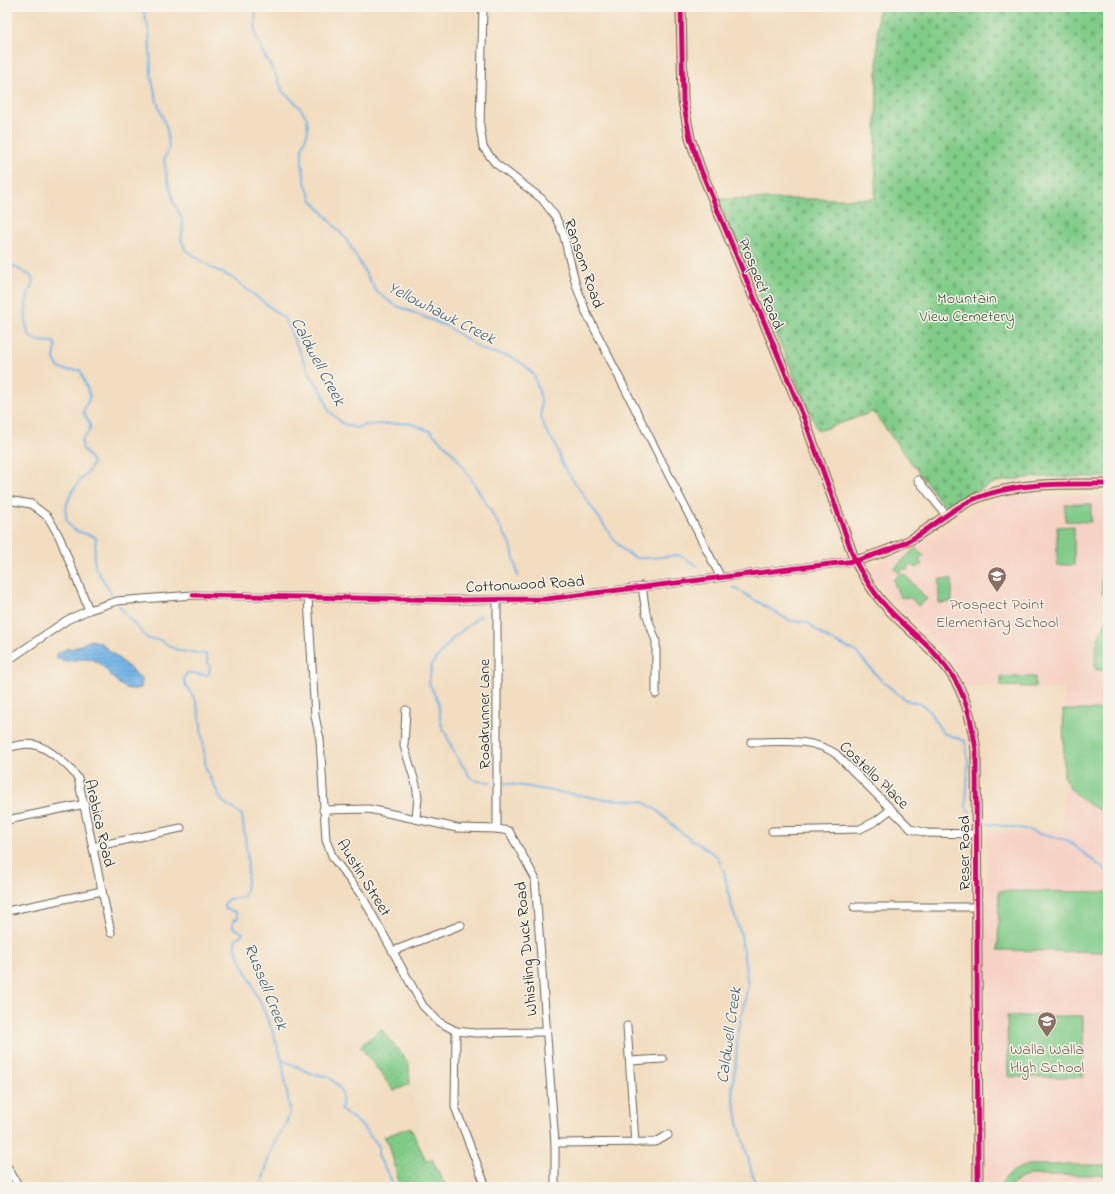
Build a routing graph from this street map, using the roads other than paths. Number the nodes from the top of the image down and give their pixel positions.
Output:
1 (483, 7) edge
2 (681, 7) edge
3 (918, 480) dead end
4 (1108, 484) edge
5 (7, 500) edge
6 (946, 515) junction
7 (855, 561) junction
8 (720, 576) junction
9 (642, 586) junction
10 (308, 598) junction
11 (497, 600) junction
12 (89, 610) junction
13 (7, 661) edge
14 (656, 694) dead end
15 (406, 710) dead end
16 (751, 742) dead end
17 (7, 748) edge
18 (85, 804) junction
19 (323, 810) junction
20 (890, 810) junction
21 (416, 818) junction
22 (7, 820) edge
23 (181, 828) dead end
24 (497, 828) junction
25 (772, 831) dead end
26 (976, 834) junction
27 (93, 847) junction
28 (102, 891) junction
29 (854, 907) dead end
30 (976, 907) junction
31 (7, 911) edge
32 (461, 925) dead end
33 (111, 933) dead end
34 (393, 951) junction
35 (627, 1026) dead end
36 (456, 1031) junction
37 (546, 1032) junction
38 (663, 1059) dead end
39 (630, 1061) junction
40 (668, 1135) dead end
41 (555, 1143) junction
42 (635, 1143) junction
43 (7, 1166) edge
44 (18, 1186) edge
45 (486, 1187) edge
46 (555, 1187) edge
47 (978, 1187) edge

1 - 8 street, Ransom Road
2 - 7 main road, Prospect Road
3 - 6 street
4 - 6 main road
5 - 12 street
6 - 7 main road
7 - 8 street, Cottonwood Road
7 - 26 main road, Reser Road
8 - 9 street, Cottonwood Road
9 - 11 street, Cottonwood Road
9 - 14 street
10 - 11 street, Cottonwood Road
10 - 12 street, Cottonwood Road
10 - 19 street, Austin Street
11 - 24 street, Roadrunner Lane
12 - 13 street, Cottonwood Road
15 - 21 street
16 - 20 street, Costello Place
17 - 18 street, Arabica Road
18 - 22 street
18 - 27 street, Arabica Road
19 - 21 street
19 - 34 street, Austin Street
20 - 25 street
20 - 26 street, Costello Place
21 - 24 street
23 - 27 street
24 - 37 street, Whistling Duck Road
26 - 30 main road, Reser Road
27 - 28 street, Arabica Road
28 - 31 street
28 - 33 street, Arabica Road
29 - 30 street
30 - 47 main road, Reser Road
32 - 34 street
34 - 36 street, Austin Street
35 - 39 street
36 - 37 street, Austin Street
36 - 45 street
37 - 41 street, Whistling Duck Road
38 - 39 street
39 - 42 street
40 - 42 street
41 - 42 street
41 - 46 street, Whistling Duck Road
43 - 44 street

